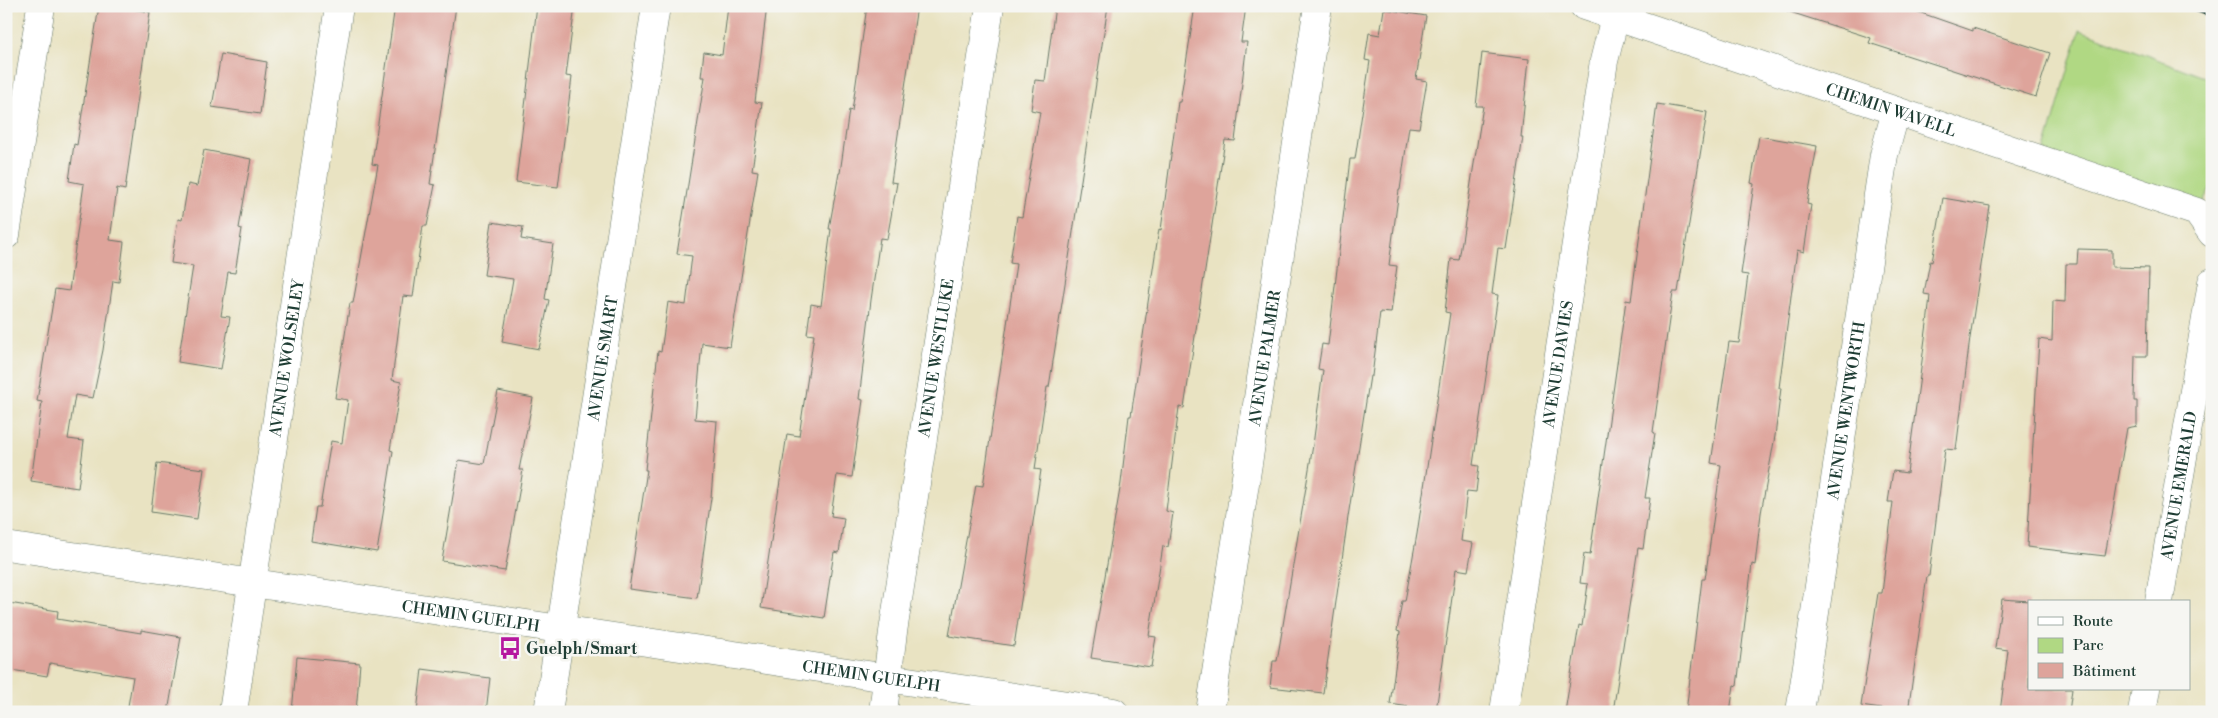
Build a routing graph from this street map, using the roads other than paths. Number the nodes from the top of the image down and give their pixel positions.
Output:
1 (41, 6) edge
2 (339, 6) edge
3 (656, 6) edge
4 (990, 6) edge
5 (1318, 6) edge
6 (1584, 6) edge
7 (1615, 17) junction
8 (1896, 111) junction
9 (2205, 222) edge
10 (6, 235) edge
11 (2212, 282) edge
12 (6, 546) edge
13 (251, 582) junction
14 (2158, 600) edge
15 (560, 629) junction
16 (888, 677) junction
17 (2146, 690) edge
18 (233, 712) edge
19 (548, 712) edge
20 (883, 712) edge
21 (1114, 712) edge
22 (1210, 712) edge
23 (1504, 712) edge
24 (1800, 712) edge
25 (2142, 712) edge

1 - 10 street
2 - 13 street, AVENUE WOLSELEY
3 - 15 street, AVENUE SMART
4 - 16 street, AVENUE WESTLUKE
5 - 22 street, AVENUE PALMER
6 - 7 street, CHEMIN WAVELL
7 - 8 street, CHEMIN WAVELL
7 - 23 street, AVENUE DAVIES
8 - 9 street, CHEMIN WAVELL
8 - 24 street, AVENUE WENTWORTH
11 - 14 street, AVENUE EMERALD
12 - 13 street, CHEMIN GUELPH
13 - 15 street, CHEMIN GUELPH
13 - 18 street, AVENUE WOLSELEY
15 - 16 street, CHEMIN GUELPH
15 - 19 street, AVENUE SMART
16 - 20 street, AVENUE WESTLUKE
16 - 21 street, CHEMIN GUELPH
17 - 25 street

